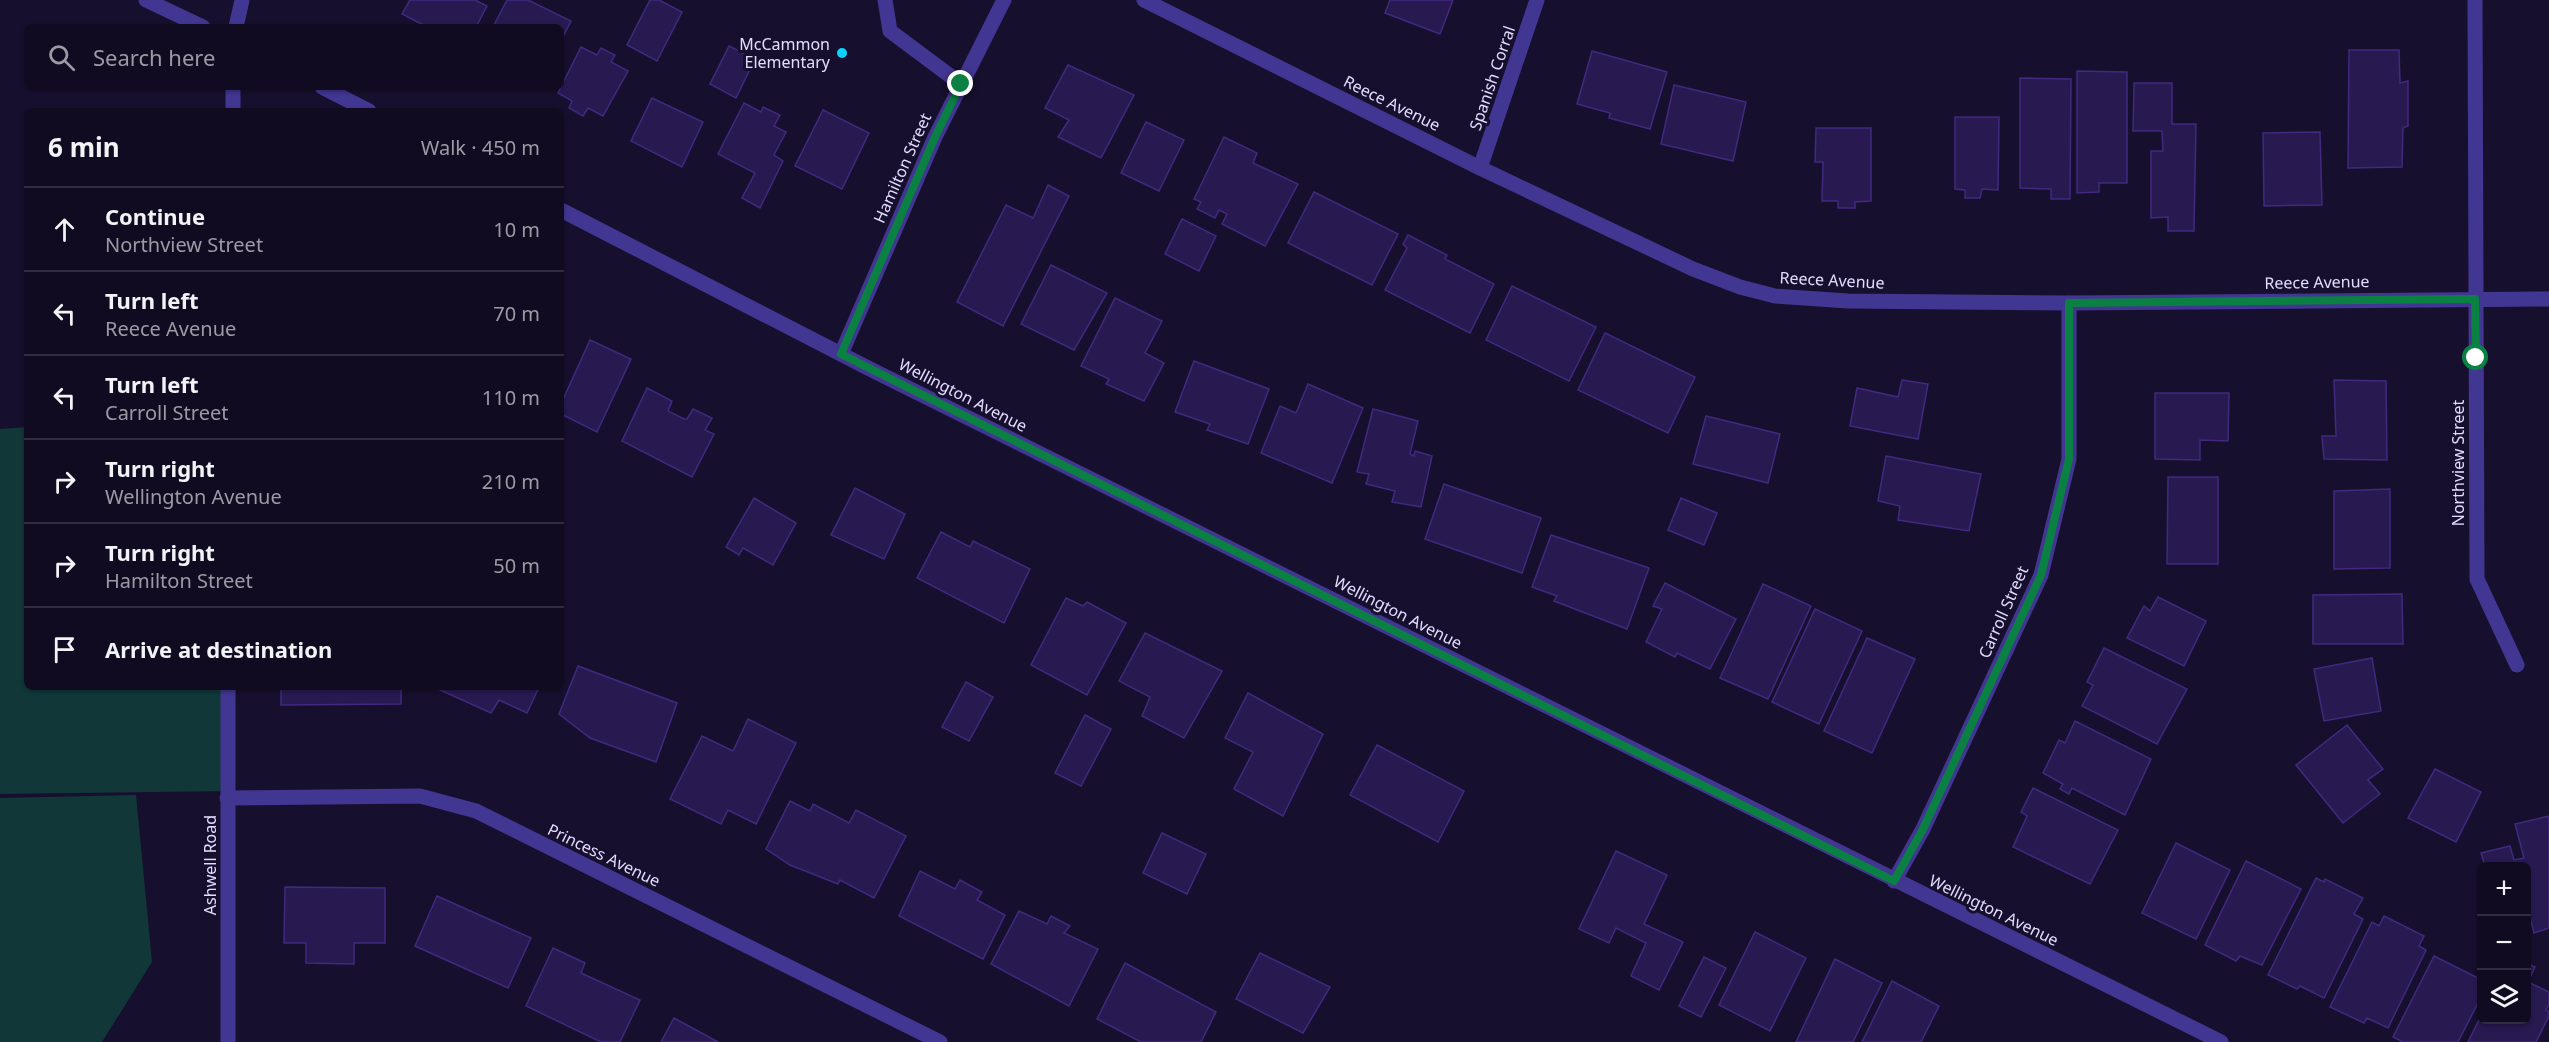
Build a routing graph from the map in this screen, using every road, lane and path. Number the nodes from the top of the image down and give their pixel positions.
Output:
1 (146, 0) edge
2 (242, 0) edge
3 (885, 0) edge
4 (1004, 0) edge
5 (1144, 0) edge
6 (1538, 0) edge
7 (2475, 0) edge
8 (197, 24) edge
9 (237, 24) edge
10 (961, 84) junction
11 (233, 90) edge
12 (328, 90) edge
13 (233, 108) edge
14 (363, 108) edge
15 (1480, 168) junction
16 (564, 212) edge
17 (2475, 299) junction
18 (2549, 299) edge
19 (2069, 303) junction
20 (841, 354) junction
21 (2517, 665) dead end
22 (228, 690) edge
23 (227, 798) junction
24 (1894, 881) junction
25 (228, 1042) edge
26 (940, 1042) edge
27 (2221, 1042) edge

1 - 8 street
2 - 9 street
3 - 10 street
4 - 10 street, Hamilton Street
5 - 15 street, Reece Avenue
6 - 15 street, Spanish Corral
7 - 17 street, Northview Street
10 - 20 street, Hamilton Street
11 - 13 street
12 - 14 street
15 - 19 street, Reece Avenue
16 - 20 street, Wellington Avenue
17 - 18 street, Reece Avenue
17 - 19 street, Reece Avenue
17 - 21 street, Northview Street
19 - 24 street, Carroll Street
20 - 24 street, Wellington Avenue
22 - 23 street, Ashwell Road
23 - 25 street, Ashwell Road
23 - 26 street, Princess Avenue
24 - 27 street, Wellington Avenue

